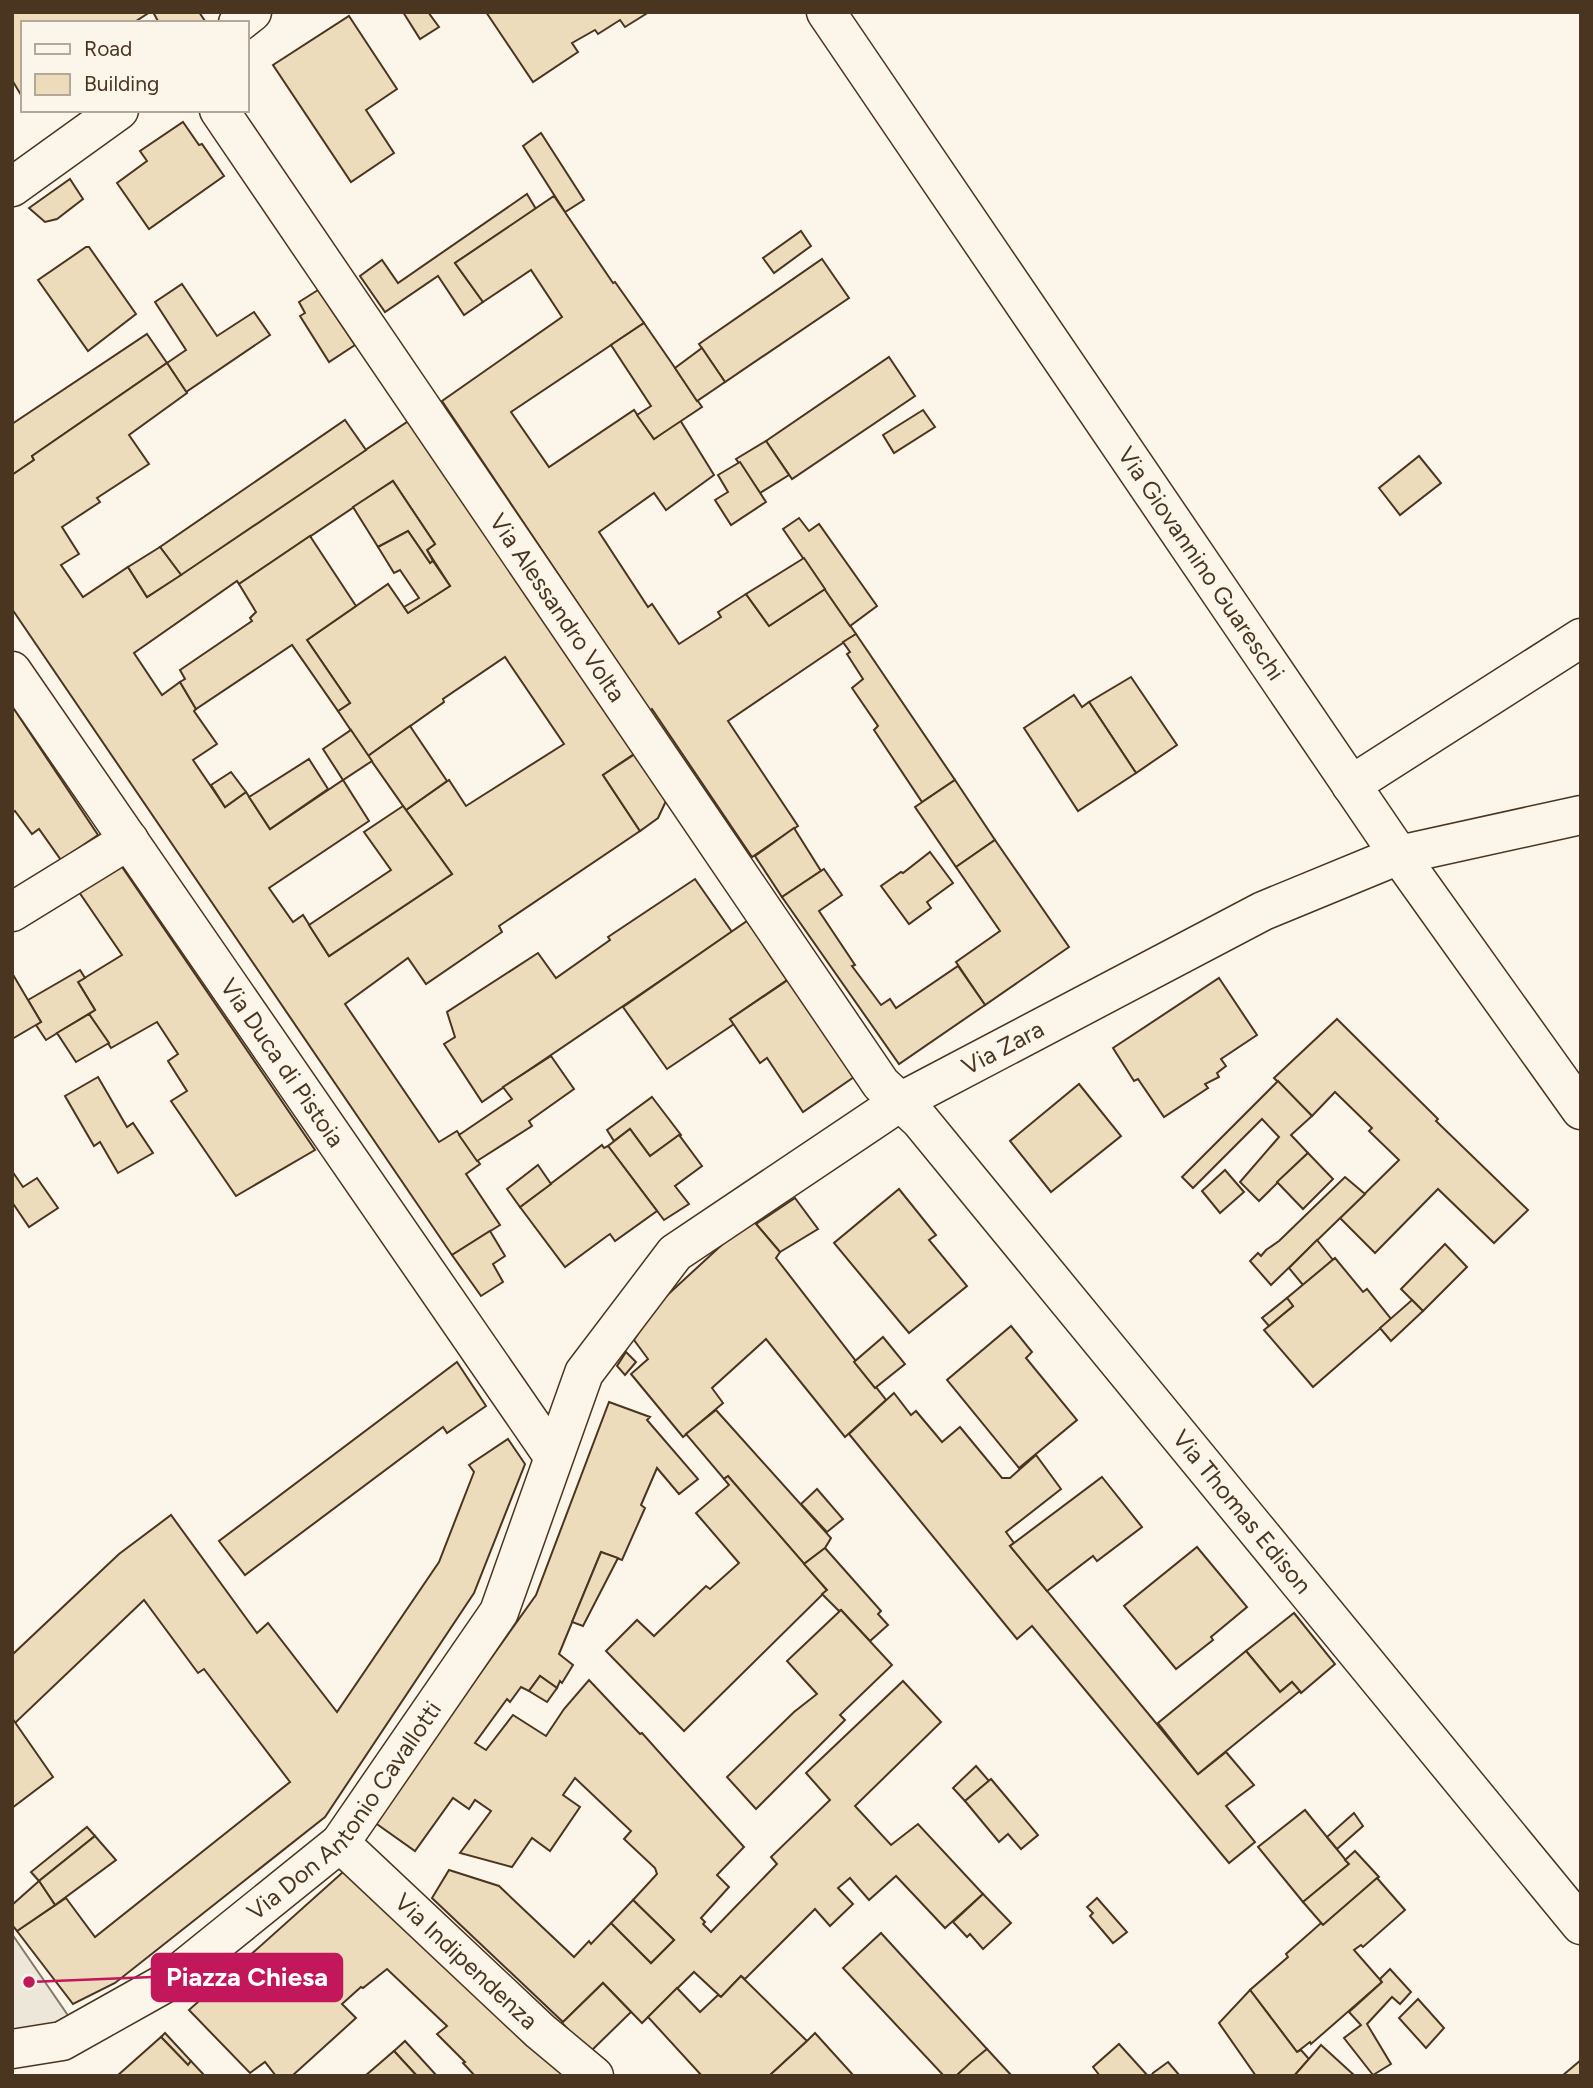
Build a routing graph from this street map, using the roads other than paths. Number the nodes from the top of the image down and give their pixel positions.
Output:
1 (826, 12) edge
2 (116, 112) edge
3 (220, 112) edge
4 (12, 187) edge
5 (1581, 638) edge
6 (12, 671) edge
7 (1351, 785) junction
8 (1581, 815) edge
9 (129, 840) junction
10 (1399, 855) junction
11 (12, 912) edge
12 (900, 1102) junction
13 (1581, 1110) edge
14 (553, 1456) junction
15 (341, 1843) junction
16 (1581, 1925) edge
17 (12, 2049) edge
18 (594, 2076) edge

1 - 7 street, Via Giovannino Guareschi
2 - 4 street
3 - 12 street, Via Alessandro Volta
5 - 7 street
6 - 9 street, Via Duca di Pistoia
7 - 10 street, Via Giovannino Guareschi
8 - 10 street, Via Zara
9 - 11 street
9 - 14 street, Via Duca di Pistoia
10 - 12 street, Via Zara
10 - 13 street, Via Giovannino Guareschi
12 - 14 street, Via Zara
12 - 16 street, Via Thomas Edison
14 - 15 street, Via Don Antonio Cavallotti
15 - 17 street, Via Don Antonio Cavallotti
15 - 18 street, Via Indipendenza

